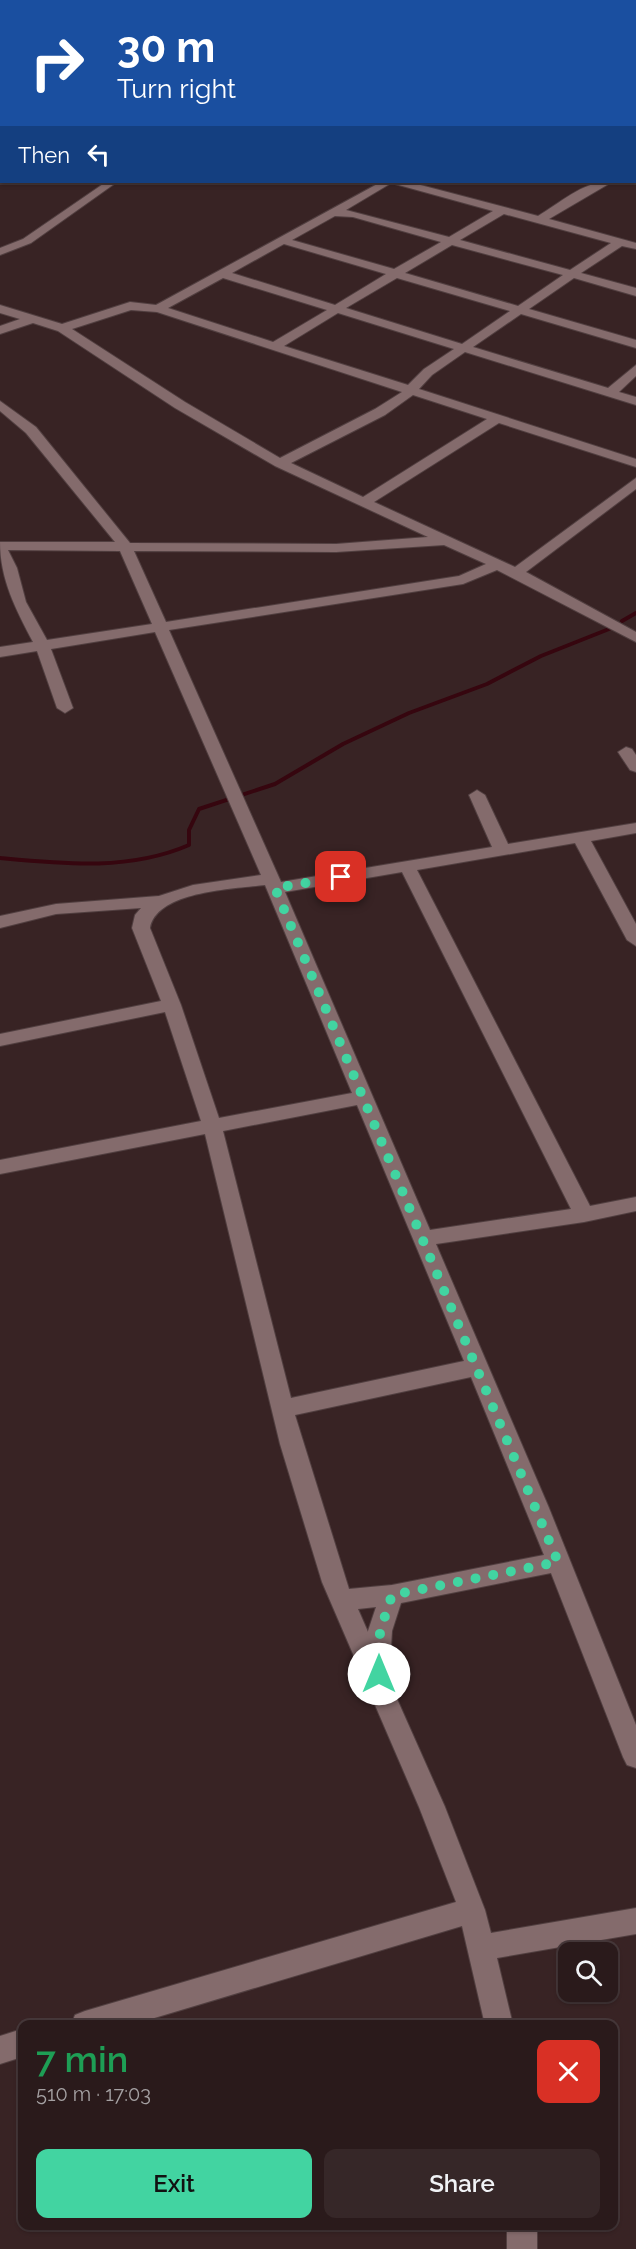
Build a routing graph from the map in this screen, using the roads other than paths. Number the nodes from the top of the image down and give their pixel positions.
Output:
1 (111, 183) edge
2 (386, 183) edge
3 (403, 183) edge
4 (605, 183) edge
5 (502, 210) junction
6 (333, 212) junction
7 (540, 220) junction
8 (285, 241) junction
9 (453, 241) junction
10 (620, 242) junction
11 (636, 246) edge
12 (0, 252) edge
13 (399, 273) junction
14 (223, 274) junction
15 (573, 274) junction
16 (636, 292) edge
17 (0, 309) edge
18 (159, 309) junction
19 (340, 309) junction
20 (520, 310) junction
21 (35, 318) junction
22 (62, 328) junction
23 (0, 330) edge
24 (636, 344) edge
25 (276, 345) junction
26 (463, 347) junction
27 (636, 369) edge
28 (410, 389) junction
29 (610, 394) junction
30 (636, 401) edge
31 (0, 405) edge
32 (498, 418) junction
33 (636, 462) edge
34 (280, 463) junction
35 (636, 482) edge
36 (364, 502) junction
37 (448, 540) junction
38 (124, 546) junction
39 (0, 548) edge
40 (498, 564) junction
41 (516, 573) junction
42 (160, 627) junction
43 (636, 638) edge
44 (42, 645) junction
45 (0, 652) edge
46 (65, 708) dead end
47 (626, 752) dead end
48 (636, 767) edge
49 (477, 795) dead end
50 (636, 828) edge
51 (581, 838) junction
52 (502, 849) junction
53 (406, 866) junction
54 (273, 884) junction
55 (157, 901) junction
56 (0, 922) edge
57 (636, 940) edge
58 (172, 1005) junction
59 (0, 1040) edge
60 (363, 1097) junction
61 (213, 1128) junction
62 (0, 1167) edge
63 (636, 1204) edge
64 (584, 1215) junction
65 (423, 1238) junction
66 (477, 1367) junction
67 (282, 1409) junction
68 (558, 1562) junction
69 (392, 1595) junction
70 (342, 1600) junction
71 (382, 1696) junction
72 (636, 1757) edge
73 (472, 1910) junction
74 (636, 1921) edge
75 (481, 1948) junction
76 (102, 2020) edge
77 (498, 2020) edge
78 (18, 2044) edge
79 (0, 2050) edge
80 (522, 2230) edge
81 (522, 2249) edge

1 - 12 street
2 - 6 street
3 - 5 street
4 - 7 street
5 - 7 street
5 - 9 street
6 - 8 street
6 - 9 street
7 - 10 street
8 - 13 street
8 - 14 street
9 - 13 street
9 - 15 street
10 - 11 street
10 - 15 street
13 - 19 street
13 - 20 street
14 - 18 street
14 - 19 street
15 - 16 street
15 - 20 street
17 - 21 street
18 - 22 street
18 - 25 street
19 - 25 street
19 - 26 street
20 - 24 street
20 - 26 street
21 - 22 street
21 - 23 street
22 - 34 street
25 - 28 street
26 - 28 street
26 - 29 street
27 - 29 street
28 - 32 street
28 - 34 street
29 - 30 street
31 - 38 street
32 - 33 street
32 - 36 street
34 - 36 street
35 - 41 street
36 - 37 street
37 - 38 street
37 - 40 street
38 - 39 street
38 - 42 street
39 - 44 street
40 - 41 street
40 - 42 street
41 - 43 street
42 - 44 street
42 - 54 street
44 - 45 street
44 - 46 street
47 - 48 street
49 - 52 street
50 - 51 street
51 - 52 street
51 - 57 street
52 - 53 street
53 - 54 street
53 - 64 street
54 - 55 street
54 - 60 street
55 - 56 street
55 - 58 street
58 - 59 street
58 - 61 street
60 - 61 street
60 - 65 street
61 - 62 street
61 - 67 street
63 - 64 street
64 - 65 street
65 - 66 street
66 - 67 street
66 - 68 street
67 - 70 street
68 - 69 street
68 - 72 street
69 - 70 street
69 - 71 street
70 - 71 street
71 - 73 street
73 - 75 street
73 - 76 street
74 - 75 street
75 - 77 street
78 - 79 street
80 - 81 street

